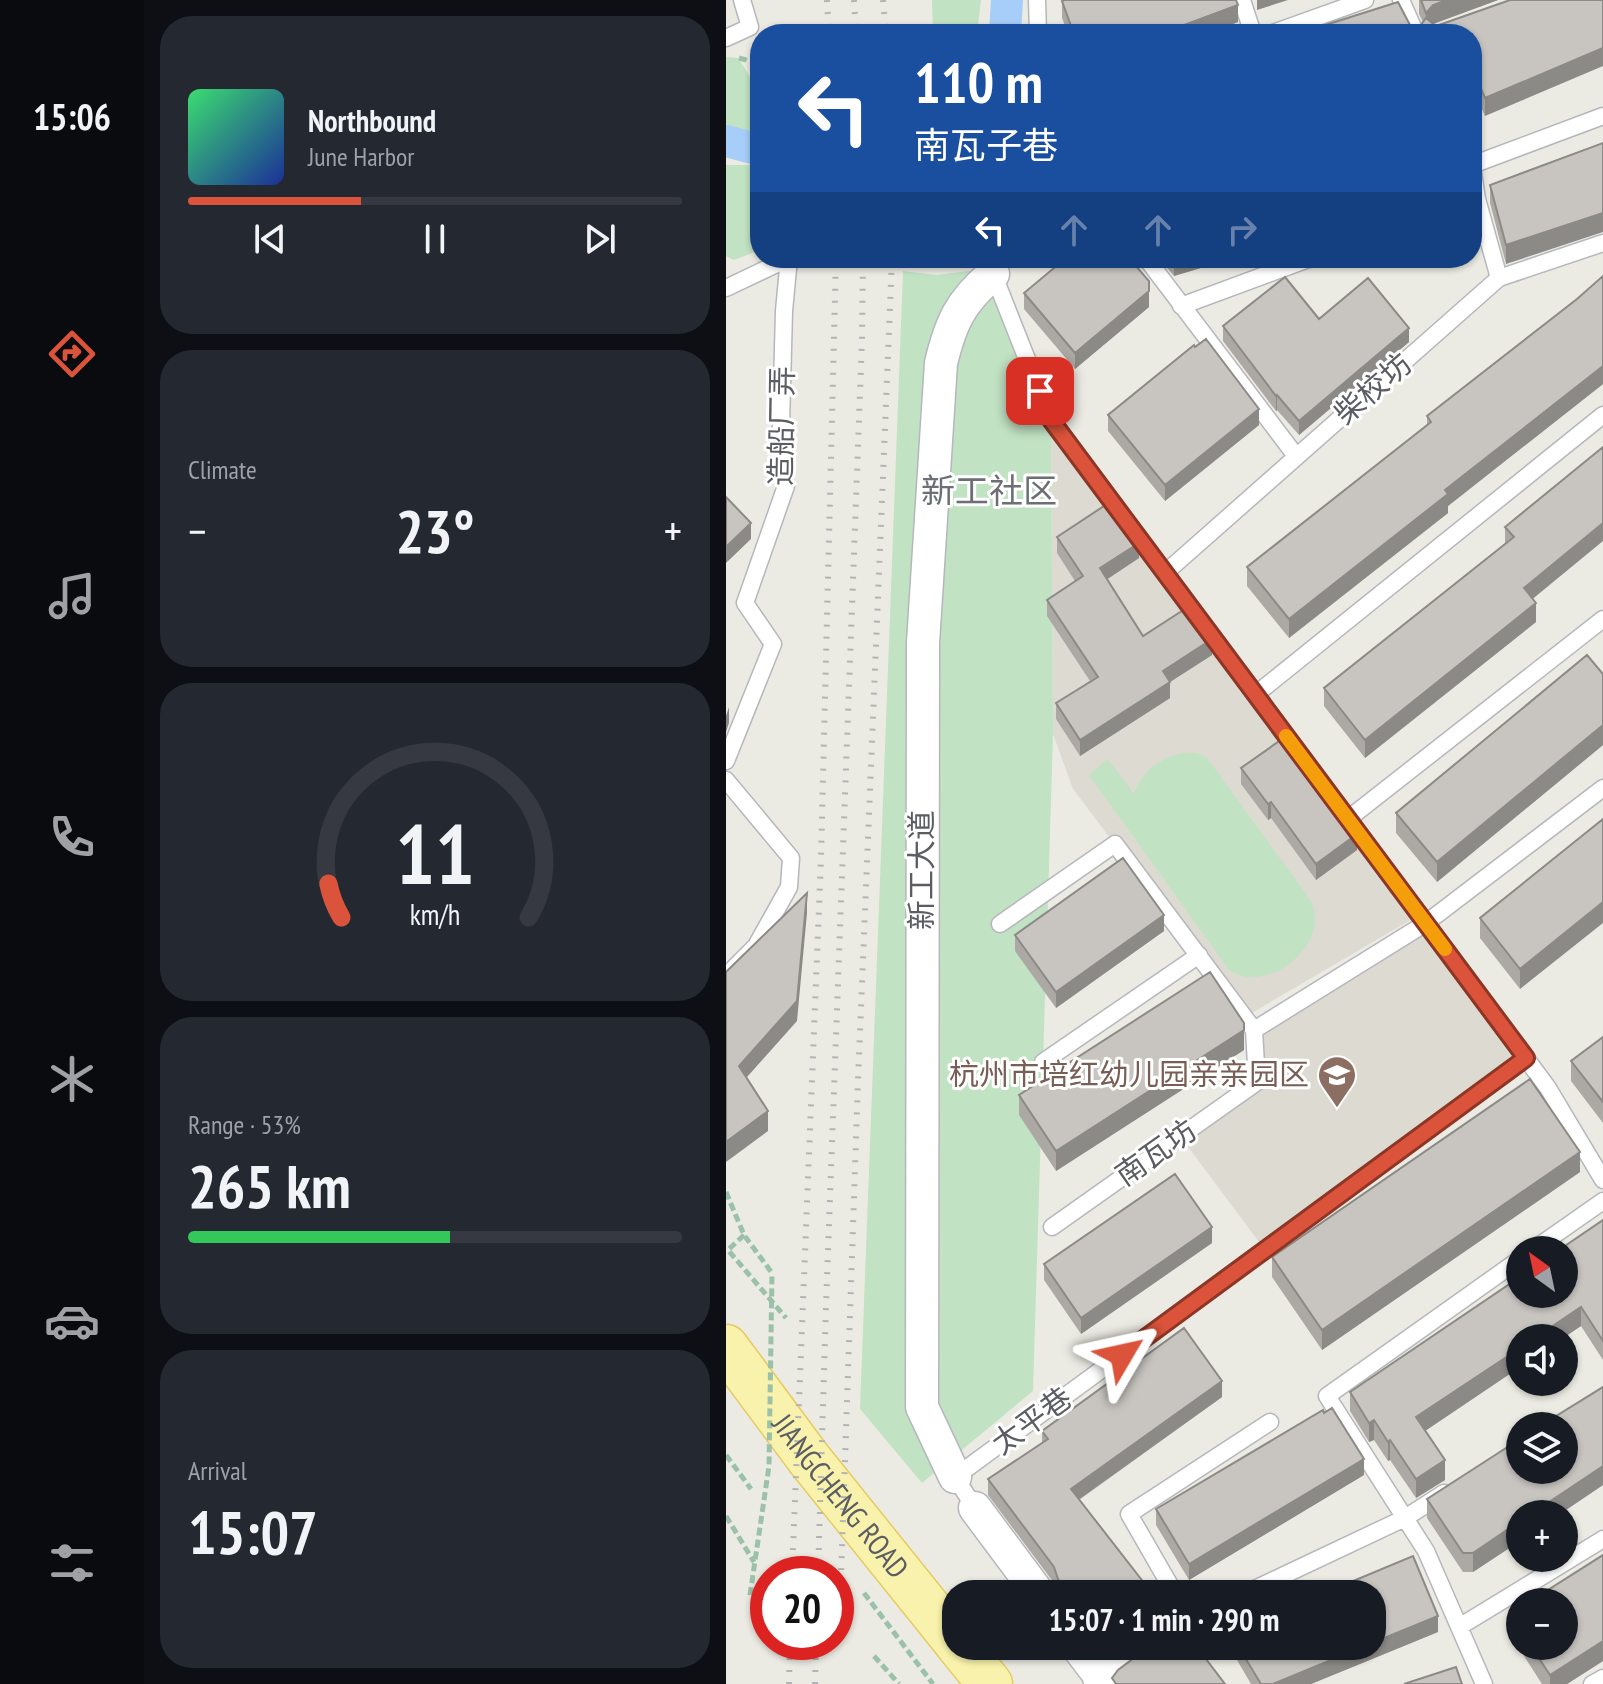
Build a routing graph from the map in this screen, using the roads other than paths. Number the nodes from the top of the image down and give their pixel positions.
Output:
1 (742, 0) edge
2 (1037, 0) edge
3 (1242, 0) edge
4 (1365, 0) edge
5 (1401, 0) edge
6 (1038, 24) edge
7 (1250, 24) edge
8 (1298, 24) edge
9 (1412, 24) edge
10 (726, 38) edge
11 (1603, 116) edge
12 (1482, 162) edge
13 (1482, 225) edge
14 (1603, 243) edge
15 (768, 268) edge
16 (788, 268) edge
17 (989, 268) edge
18 (991, 268) edge
19 (1153, 268) edge
20 (1284, 268) edge
21 (1499, 278) junction
22 (726, 288) edge
23 (1181, 306) junction
24 (1603, 415) edge
25 (1296, 456) junction
26 (1165, 573) junction
27 (1603, 619) edge
28 (1255, 695) junction
29 (726, 761) edge
30 (726, 780) edge
31 (1603, 788) edge
32 (1348, 819) junction
33 (1426, 923) junction
34 (1000, 924) dead end
35 (1199, 955) junction
36 (726, 976) edge
37 (1254, 1030) junction
38 (1526, 1058) junction
39 (1043, 1062) dead end
40 (1603, 1180) edge
41 (1603, 1201) edge
42 (1052, 1227) dead end
43 (1553, 1236) edge
44 (1506, 1269) edge
45 (726, 1347) edge
46 (1270, 1422) dead end
47 (955, 1477) junction
48 (1456, 1485) edge
49 (975, 1508) joint
50 (1405, 1518) junction
51 (1603, 1539) edge
52 (1029, 1580) edge
53 (1167, 1580) edge
54 (1274, 1580) edge
55 (942, 1624) edge
56 (1459, 1627) junction
57 (971, 1660) edge
58 (1086, 1660) edge
59 (1124, 1660) edge
60 (1603, 1678) edge
61 (1099, 1679) edge
62 (990, 1684) edge
63 (1484, 1684) edge
64 (1592, 1684) edge

1 - 10 lane
2 - 6 lane
3 - 7 lane
4 - 8 lane
5 - 9 lane
11 - 12 lane
13 - 21 lane
14 - 21 lane, 柴校坊
15 - 22 lane
16 - 29 lane, 造船厂弄
17 - 47 street, 新工大道
18 - 26 lane
19 - 23 lane
20 - 23 lane
21 - 25 lane, 柴校坊
23 - 25 lane
24 - 28 lane
25 - 26 lane, 柴校坊
26 - 28 lane
27 - 32 lane
28 - 32 lane
30 - 36 lane
31 - 33 lane
32 - 33 lane
33 - 37 lane
33 - 38 lane
34 - 35 lane
35 - 37 lane
35 - 39 lane
37 - 42 lane, 南瓦坊
38 - 40 lane
38 - 47 lane, 太平巷
41 - 43 lane
44 - 50 lane
45 - 55 main road, JIANGCHENG ROAD
46 - 53 lane
47 - 49 lane
48 - 50 lane
49 - 52 street
50 - 54 lane
50 - 56 lane
51 - 56 lane
56 - 63 lane
57 - 62 main road, JIANGCHENG ROAD
58 - 61 street
59 - 61 lane
60 - 64 lane

